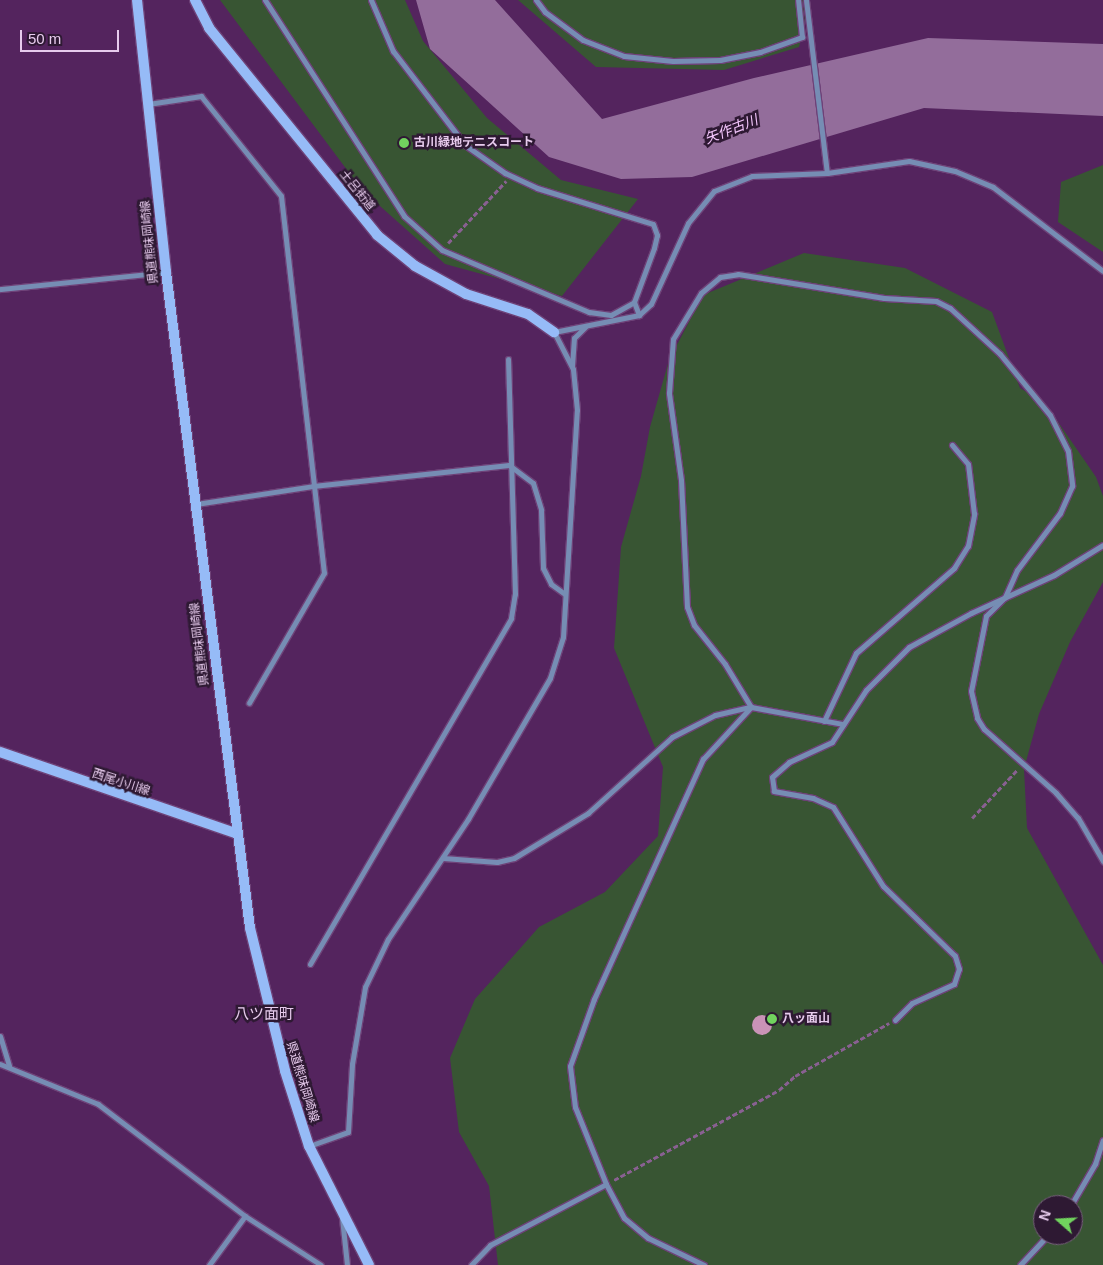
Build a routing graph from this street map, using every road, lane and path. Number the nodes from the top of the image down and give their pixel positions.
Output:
1 (137, 0) edge
2 (195, 0) edge
3 (265, 0) edge
4 (371, 0) edge
5 (536, 0) edge
6 (798, 0) edge
7 (806, 0) edge
8 (148, 104) junction
9 (827, 173) junction
10 (510, 176) junction
11 (442, 250) junction
12 (1103, 271) edge
13 (166, 272) junction
14 (0, 289) edge
15 (634, 302) junction
16 (639, 315) junction
17 (585, 328) junction
18 (554, 332) junction
19 (508, 359) dead end
20 (573, 369) junction
21 (952, 445) dead end
22 (509, 465) junction
23 (313, 486) junction
24 (196, 504) junction
25 (1103, 545) edge
26 (565, 594) junction
27 (1005, 597) junction
28 (249, 702) dead end
29 (751, 707) junction
30 (824, 721) junction
31 (843, 724) junction
32 (0, 752) edge
33 (1022, 764) junction
34 (972, 818) dead end
35 (235, 833) junction
36 (443, 858) junction
37 (1103, 861) edge
38 (310, 964) dead end
39 (895, 1020) joint
40 (0, 1036) edge
41 (0, 1064) edge
42 (9, 1066) junction
43 (1103, 1140) edge
44 (309, 1146) junction
45 (606, 1184) junction
46 (1077, 1195) edge
47 (341, 1214) junction
48 (245, 1216) junction
49 (1039, 1245) edge
50 (209, 1265) edge
51 (321, 1265) edge
52 (348, 1265) edge
53 (369, 1265) edge
54 (471, 1265) edge
55 (704, 1265) edge
56 (1020, 1265) edge

1 - 8 main road, 県道熊味岡崎線
2 - 18 main road, 土呂街道
3 - 11 street
4 - 10 street
5 - 6 street
7 - 9 street
8 - 13 main road, 県道熊味岡崎線
8 - 23 street
9 - 12 street
9 - 16 street
10 - 11 path
10 - 15 street
11 - 15 street
13 - 14 street
13 - 24 main road, 県道熊味岡崎線
15 - 16 street
16 - 17 street
17 - 18 street
17 - 20 street
18 - 20 street
19 - 22 street
20 - 26 street
21 - 30 street
22 - 23 street
22 - 26 street
22 - 38 street
23 - 24 street
23 - 28 street
24 - 35 main road, 県道熊味岡崎線
25 - 27 street
26 - 36 street
27 - 29 street
27 - 31 street
27 - 33 street
29 - 30 street
29 - 36 street
29 - 45 street
30 - 31 street
31 - 39 street
32 - 35 main road, 西尾小川線
33 - 34 path
33 - 37 street
35 - 44 main road, 県道熊味岡崎線
36 - 44 street
39 - 45 path
40 - 42 street
41 - 42 street
42 - 48 street
43 - 46 street
44 - 47 main road, 県道熊味岡崎線
45 - 54 street
45 - 55 street
47 - 52 street
47 - 53 main road, 県道熊味岡崎線
48 - 50 street
48 - 51 street
49 - 56 street

